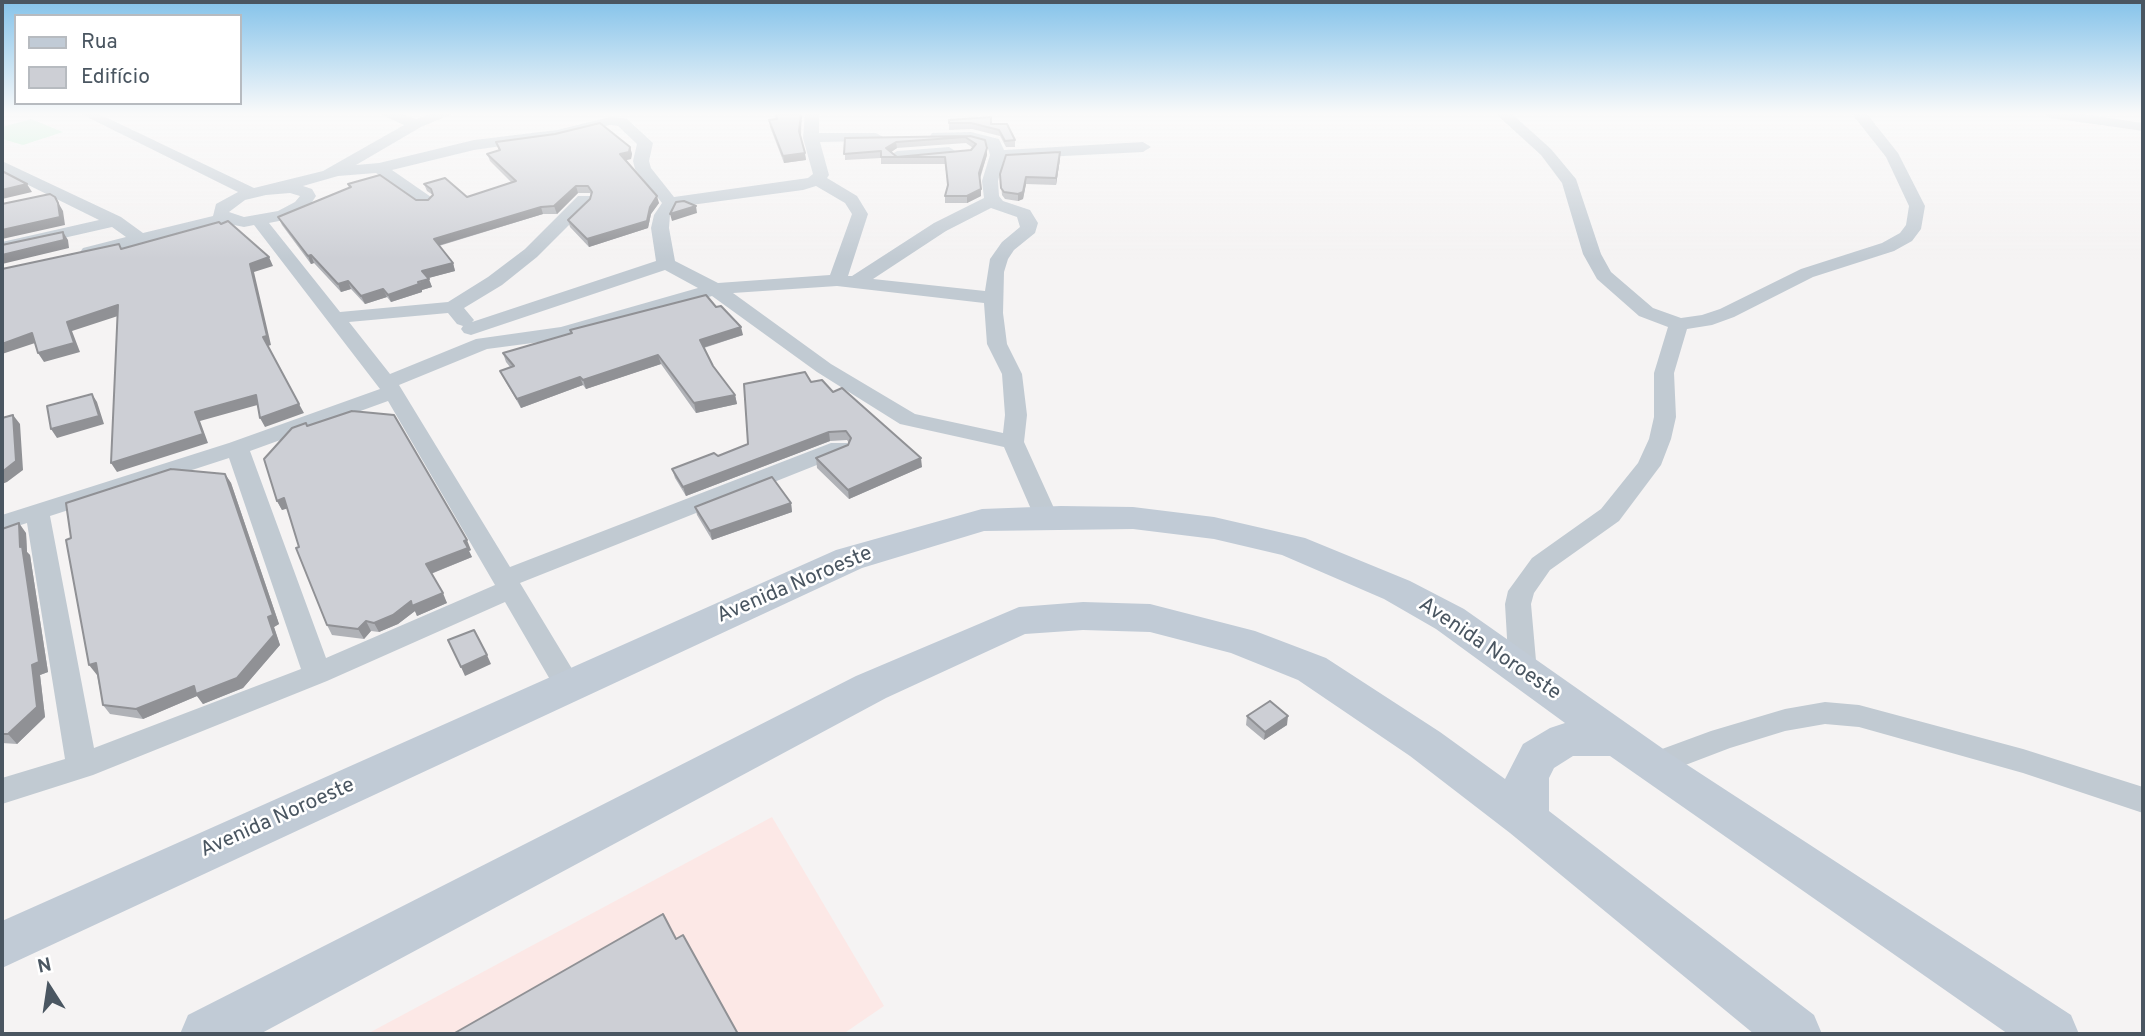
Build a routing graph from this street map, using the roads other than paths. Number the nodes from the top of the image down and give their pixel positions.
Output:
1 (190, 162) edge
2 (349, 162) edge
3 (402, 162) edge
4 (641, 162) edge
5 (818, 162) edge
6 (995, 162) edge
7 (1554, 162) edge
8 (1895, 162) edge
9 (2, 166) edge
10 (379, 168) junction
11 (332, 172) junction
12 (817, 179) junction
13 (278, 188) junction
14 (252, 192) junction
15 (56, 194) junction
16 (308, 196) junction
17 (29, 200) edge
18 (583, 200) dead end
19 (993, 200) junction
20 (425, 201) edge
21 (670, 203) junction
22 (224, 218) junction
23 (115, 220) junction
24 (259, 221) junction
25 (141, 240) junction
26 (2, 247) edge
27 (78, 254) edge
28 (666, 264) junction
29 (845, 281) junction
30 (715, 289) junction
31 (993, 298) junction
32 (453, 307) junction
33 (334, 318) junction
34 (1679, 324) junction
35 (477, 336) junction
36 (389, 387) junction
37 (1013, 442) junction
38 (237, 448) junction
39 (839, 449) edge
40 (37, 511) junction
41 (1046, 517) junction
42 (2, 523) edge
43 (507, 584) junction
44 (1523, 672) junction
45 (317, 674) junction
46 (569, 687) junction
47 (1617, 740) junction
48 (1654, 765) junction
49 (82, 766) junction
50 (2, 791) edge
51 (2143, 800) edge
52 (1526, 819) junction
53 (2, 945) edge
54 (207, 1034) edge
55 (1795, 1034) edge
56 (2052, 1034) edge

1 - 14 street
2 - 11 street
3 - 10 street
4 - 21 street
5 - 12 street
6 - 19 street
7 - 34 street
8 - 34 street
9 - 15 street
10 - 11 street
10 - 20 street
11 - 13 street
11 - 16 street
12 - 21 street
12 - 29 street
13 - 14 street
13 - 16 street
14 - 22 street
15 - 17 street
15 - 23 street
16 - 24 street
18 - 32 street
19 - 29 street
19 - 31 street
21 - 28 street
22 - 24 street
22 - 25 street
23 - 25 street
23 - 26 street
24 - 33 street
25 - 27 street
28 - 30 street
28 - 35 street
29 - 30 street
29 - 31 street
30 - 35 street
30 - 37 street
31 - 37 street
32 - 33 street
32 - 35 street
33 - 36 street
34 - 44 street
35 - 36 street
36 - 38 street
36 - 43 street
37 - 41 street
38 - 40 street
38 - 45 street
39 - 43 street
40 - 42 street
40 - 49 street
41 - 44 street, Avenida Noroeste
41 - 46 street, Avenida Noroeste
43 - 45 street
43 - 46 street
44 - 47 street, Avenida Noroeste
45 - 49 street
46 - 53 street, Avenida Noroeste
47 - 48 street, Avenida Noroeste
47 - 52 street
48 - 51 street
48 - 56 street, Avenida Noroeste
49 - 50 street
52 - 54 street
52 - 55 street

